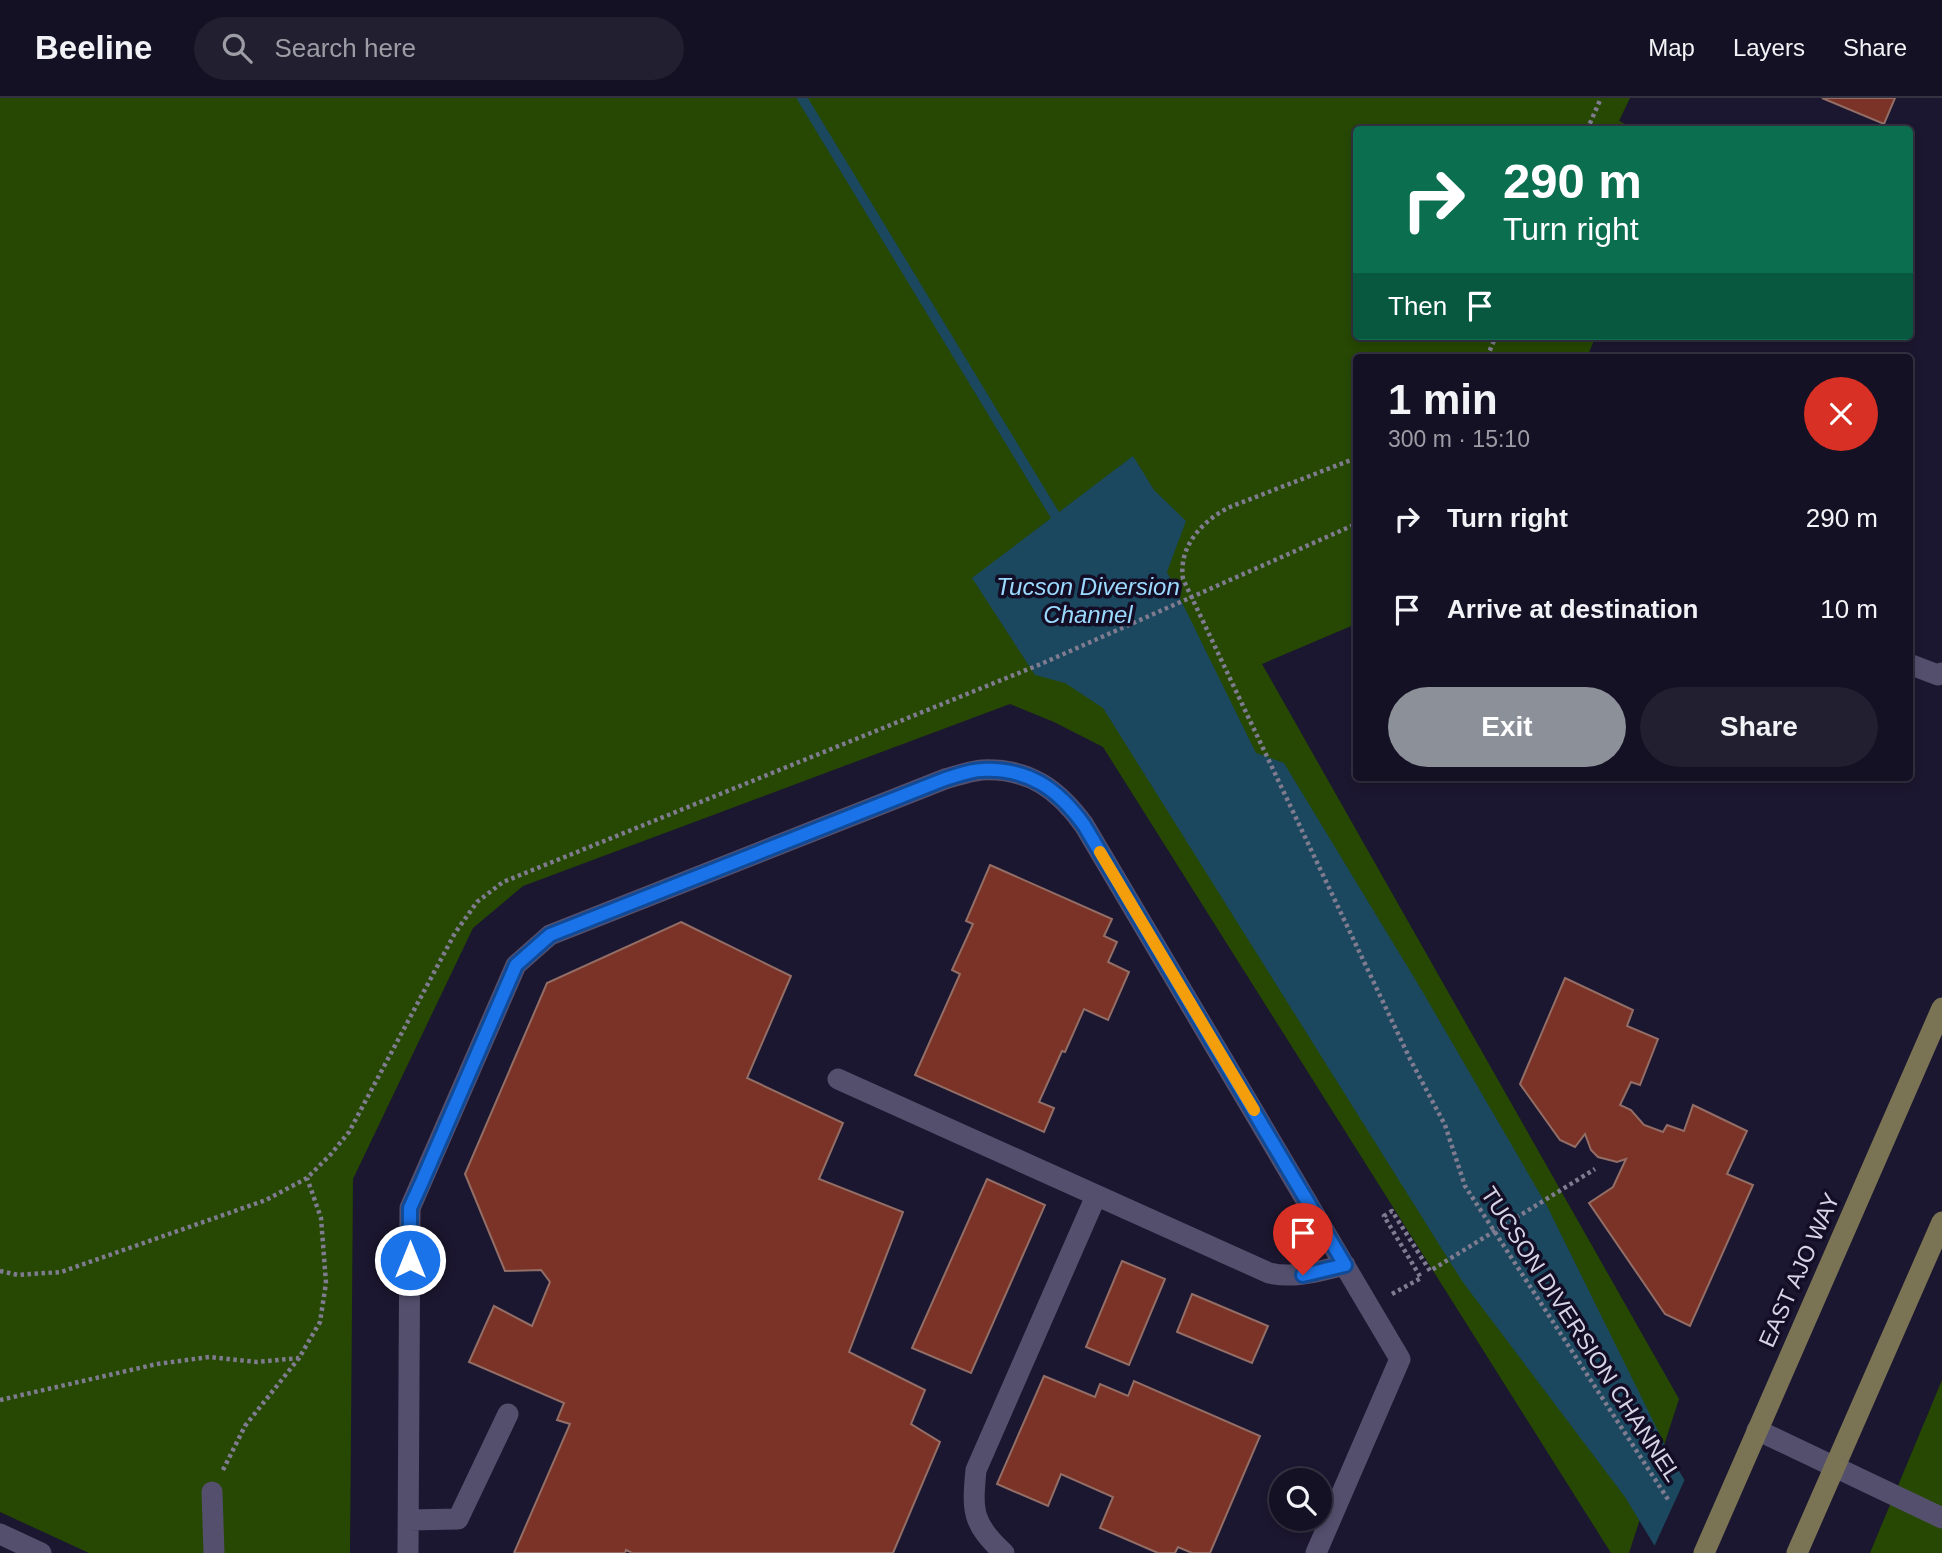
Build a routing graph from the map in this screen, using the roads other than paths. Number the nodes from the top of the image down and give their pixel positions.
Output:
1 (1913, 666) edge
2 (1941, 676) edge
3 (1942, 1008) edge
4 (838, 1079) dead end
5 (1096, 1196) junction
6 (1942, 1222) edge
7 (1345, 1265) junction
8 (508, 1414) dead end
9 (1757, 1430) junction
10 (1833, 1466) junction
11 (212, 1492) road end
12 (1942, 1518) edge
13 (409, 1520) junction
14 (0, 1534) edge
15 (40, 1553) edge
16 (214, 1553) edge
17 (408, 1553) edge
18 (1004, 1553) edge
19 (1316, 1553) edge
20 (1704, 1553) edge
21 (1797, 1553) edge

1 - 2 street
3 - 9 main road, EAST AJO WAY
4 - 5 street
5 - 7 street
5 - 18 street
6 - 10 main road
7 - 13 street
7 - 19 street
8 - 13 street
9 - 10 street
9 - 20 main road, EAST AJO WAY
10 - 12 street
10 - 21 main road
11 - 16 street
13 - 17 street
14 - 15 street

